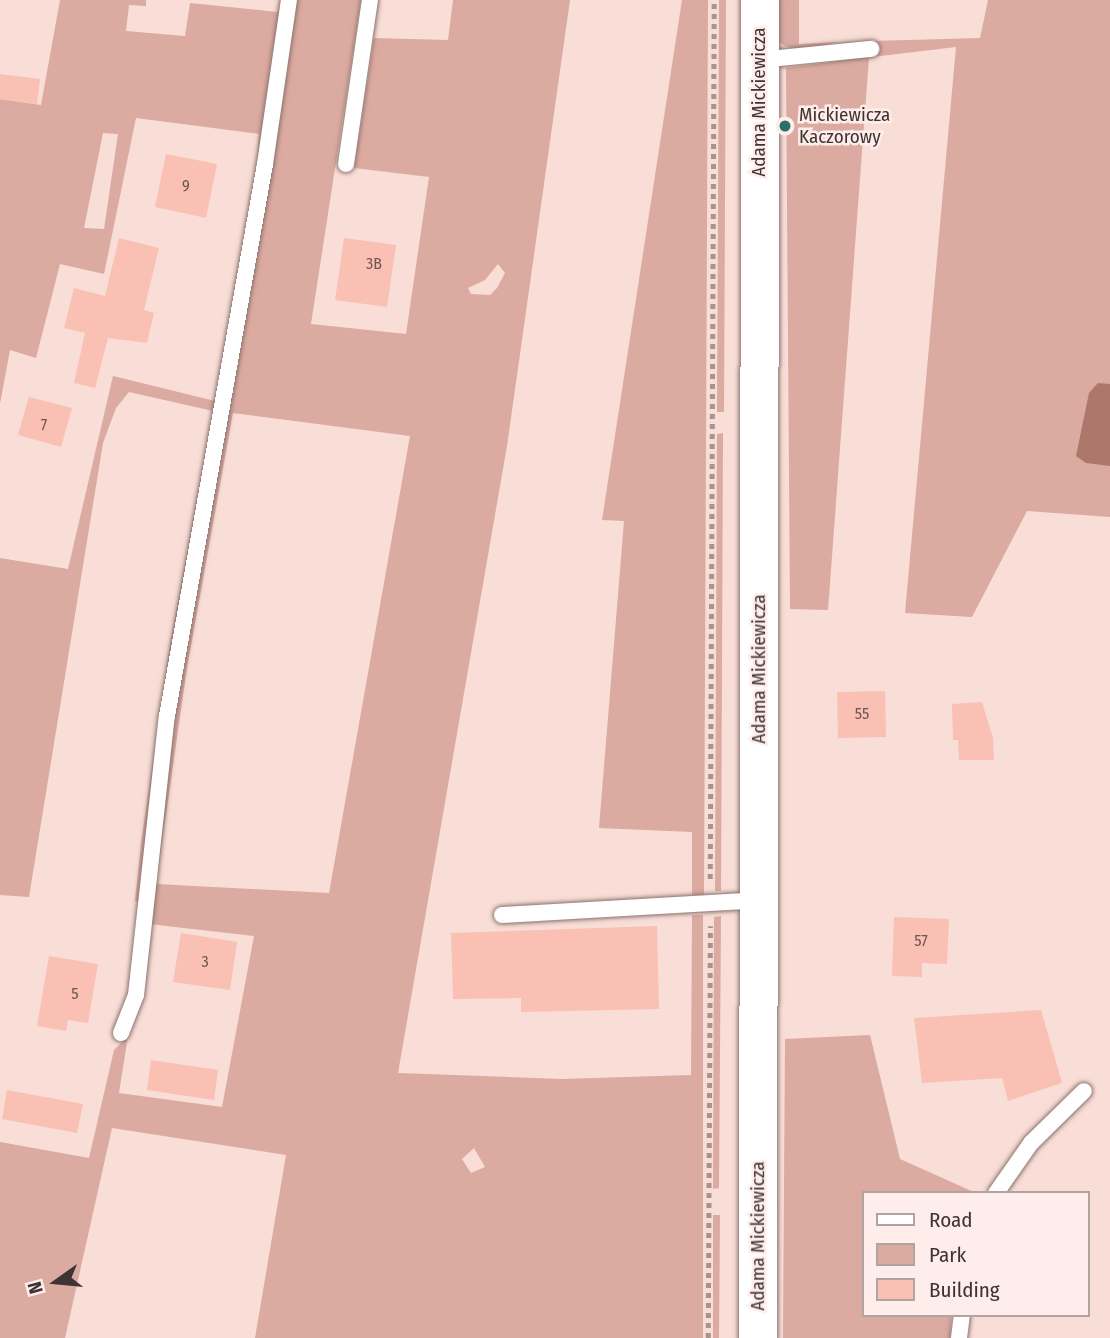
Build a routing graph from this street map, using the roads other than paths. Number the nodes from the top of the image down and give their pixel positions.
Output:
1 (289, 0) edge
2 (370, 0) edge
3 (760, 0) edge
4 (871, 49) dead end
5 (760, 60) junction
6 (346, 164) dead end
7 (759, 900) junction
8 (502, 915) dead end
9 (121, 1033) dead end
10 (1084, 1091) dead end
11 (997, 1191) edge
12 (962, 1317) edge
13 (758, 1338) edge
14 (959, 1338) edge

1 - 9 lane
2 - 6 lane
3 - 5 street, Adama Mickiewicza
4 - 5 lane
5 - 7 street, Adama Mickiewicza
7 - 8 lane
7 - 13 street, Adama Mickiewicza
10 - 11 lane
12 - 14 lane

